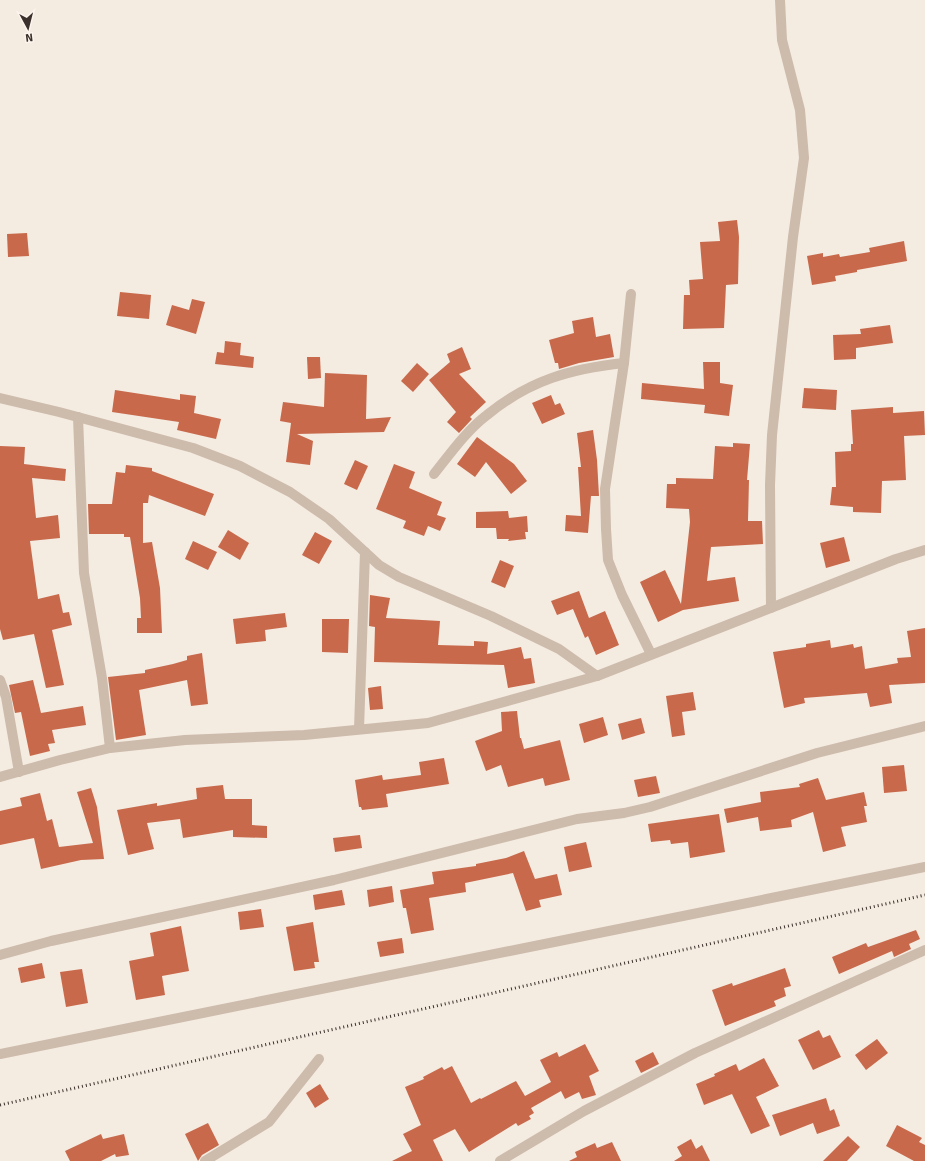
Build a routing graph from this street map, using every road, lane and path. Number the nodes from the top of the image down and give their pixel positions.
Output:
1 (780, 0) edge
2 (631, 294) dead end
3 (624, 362) junction
4 (0, 398) edge
5 (78, 417) junction
6 (434, 474) dead end
7 (925, 550) edge
8 (365, 552) junction
9 (771, 608) junction
10 (651, 654) junction
11 (597, 676) junction
12 (0, 680) edge
13 (925, 726) edge
14 (359, 729) junction
15 (110, 748) junction
16 (19, 772) junction
17 (0, 777) edge
18 (925, 867) edge
19 (925, 950) edge
20 (0, 955) edge
21 (0, 1054) edge
22 (319, 1059) dead end
23 (204, 1161) edge
24 (500, 1161) edge

1 - 9 street
2 - 3 street
3 - 6 street
3 - 10 street
4 - 5 street
5 - 8 street
5 - 15 street
7 - 9 street
8 - 11 street
8 - 14 street
9 - 10 street
10 - 11 street
11 - 14 street
12 - 16 street
13 - 20 street
14 - 15 street
15 - 16 street
16 - 17 street
18 - 21 street
19 - 24 street
22 - 23 street

